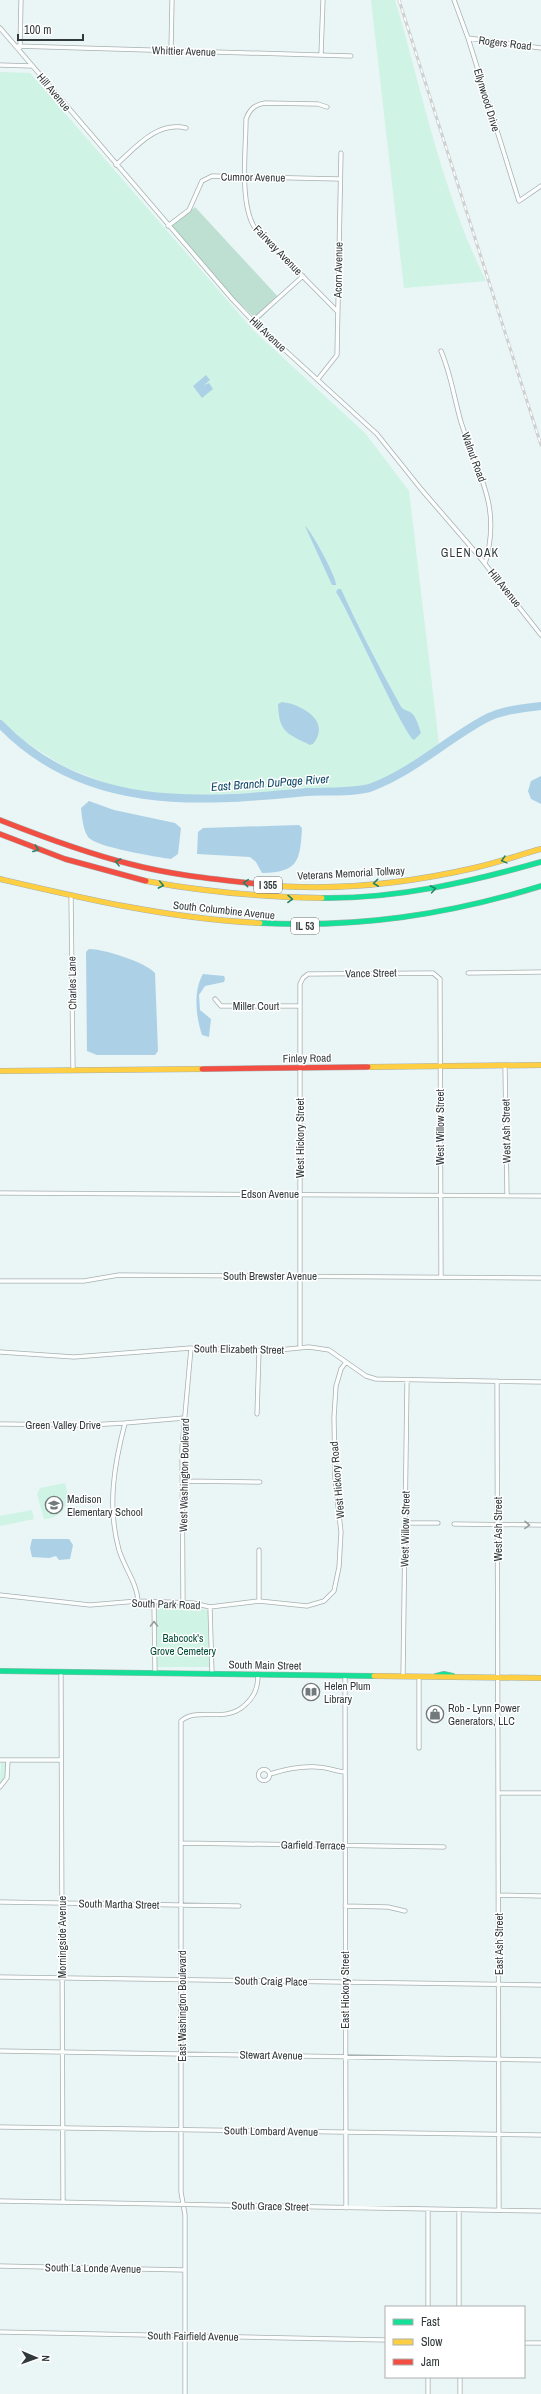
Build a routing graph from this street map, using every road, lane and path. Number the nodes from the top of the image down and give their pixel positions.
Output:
1 (21, 0) edge
2 (172, 0) edge
3 (323, 0) edge
4 (454, 0) edge
5 (0, 28) edge
6 (468, 38) junction
7 (18, 46) junction
8 (541, 48) edge
9 (171, 50) junction
10 (321, 55) junction
11 (351, 56) dead end
12 (0, 65) edge
13 (32, 66) junction
14 (327, 107) dead end
15 (186, 128) dead end
16 (341, 153) dead end
17 (116, 165) junction
18 (246, 176) junction
19 (340, 179) junction
20 (541, 186) edge
21 (168, 226) junction
22 (303, 276) junction
23 (337, 311) junction
24 (253, 321) junction
25 (441, 351) dead end
26 (318, 379) junction
27 (485, 564) junction
28 (541, 635) edge
29 (0, 820) edge
30 (0, 834) edge
31 (541, 849) edge
32 (541, 862) edge
33 (0, 879) edge
34 (541, 886) edge
35 (71, 895) junction
36 (541, 972) edge
37 (468, 973) dead end
38 (439, 976) joint
39 (303, 978) joint
40 (215, 999) dead end
41 (300, 1006) junction
42 (541, 1065) edge
43 (439, 1066) junction
44 (505, 1066) junction
45 (300, 1068) junction
46 (73, 1070) junction
47 (0, 1071) edge
48 (0, 1193) edge
49 (300, 1195) junction
50 (440, 1196) junction
51 (507, 1196) junction
52 (541, 1196) edge
53 (300, 1276) junction
54 (441, 1277) junction
55 (541, 1278) edge
56 (0, 1281) edge
57 (300, 1346) junction
58 (191, 1348) junction
59 (259, 1351) junction
60 (0, 1352) edge
61 (346, 1362) junction
62 (407, 1381) junction
63 (497, 1381) junction
64 (541, 1382) edge
65 (257, 1414) dead end
66 (184, 1418) junction
67 (125, 1423) junction
68 (0, 1424) edge
69 (182, 1481) junction
70 (260, 1482) dead end
71 (405, 1523) junction
72 (438, 1523) dead end
73 (454, 1524) dead end
74 (498, 1524) junction
75 (541, 1525) edge
76 (259, 1550) dead end
77 (0, 1595) edge
78 (329, 1598) joint
79 (138, 1601) junction
80 (259, 1601) junction
81 (183, 1602) junction
82 (154, 1603) junction
83 (210, 1607) junction
84 (0, 1671) edge
85 (61, 1672) junction
86 (155, 1673) junction
87 (212, 1674) junction
88 (258, 1674) junction
89 (345, 1676) junction
90 (403, 1676) junction
91 (419, 1677) junction
92 (498, 1678) junction
93 (541, 1678) edge
94 (419, 1748) dead end
95 (0, 1760) edge
96 (8, 1760) junction
97 (61, 1760) junction
98 (345, 1772) junction
99 (270, 1774) dead end
100 (0, 1787) edge
101 (498, 1793) junction
102 (541, 1794) edge
103 (181, 1843) junction
104 (345, 1846) junction
105 (444, 1847) dead end
106 (499, 1895) junction
107 (541, 1896) edge
108 (0, 1902) edge
109 (62, 1903) junction
110 (182, 1904) junction
111 (239, 1906) dead end
112 (345, 1906) junction
113 (405, 1911) dead end
114 (0, 1977) edge
115 (62, 1978) junction
116 (182, 1979) junction
117 (345, 1982) junction
118 (499, 1984) junction
119 (541, 1985) edge
120 (0, 2051) edge
121 (62, 2052) junction
122 (182, 2054) junction
123 (345, 2056) junction
124 (499, 2059) junction
125 (541, 2060) edge
126 (0, 2127) edge
127 (62, 2127) junction
128 (181, 2129) junction
129 (345, 2132) junction
130 (499, 2134) junction
131 (541, 2135) edge
132 (0, 2200) edge
133 (63, 2202) junction
134 (183, 2205) junction
135 (346, 2208) junction
136 (428, 2209) junction
137 (459, 2210) junction
138 (499, 2210) junction
139 (541, 2211) edge
140 (0, 2266) edge
141 (185, 2270) junction
142 (428, 2306) edge
143 (459, 2306) edge
144 (0, 2332) edge
145 (185, 2336) junction
146 (385, 2340) edge
147 (525, 2343) edge
148 (541, 2343) edge
149 (428, 2378) edge
150 (460, 2378) edge
151 (185, 2394) edge
152 (428, 2394) edge
153 (460, 2394) edge

1 - 7 street
2 - 9 street
3 - 10 street
4 - 6 street, Ellynwood Drive
5 - 7 street
6 - 8 street, Rogers Road
6 - 20 street, Ellynwood Drive
7 - 9 street, Whittier Avenue
7 - 13 street, Hill Avenue
9 - 10 street, Whittier Avenue
10 - 11 street, Whittier Avenue
12 - 13 street
13 - 17 street, Hill Avenue
14 - 18 street, Fairway Avenue
15 - 17 street
16 - 19 street, Acorn Avenue
17 - 21 street, Hill Avenue
18 - 19 street, Cumnor Avenue
18 - 21 street, Cumnor Avenue
18 - 22 street, Fairway Avenue
19 - 23 street, Acorn Avenue
21 - 24 street, Hill Avenue
22 - 23 street, Fairway Avenue
22 - 24 street
23 - 26 street, Acorn Avenue
24 - 26 street, Hill Avenue
25 - 27 street, Walnut Road
26 - 27 street, Hill Avenue
27 - 28 street, Hill Avenue
31 -> 29 main road, Veterans Memorial Tollway / I 355
30 -> 32 main road, Veterans Memorial Tollway / I 355
33 - 35 main road, South Columbine Avenue / IL 53
34 - 35 main road, South Columbine Avenue / IL 53
35 - 46 street, Charles Lane
36 - 37 street
38 - 39 street, Vance Street
38 - 43 street, West Willow Street
39 - 41 street, West Hickory Street
40 - 41 street, Miller Court
41 - 45 street, West Hickory Street
42 - 44 main road, Finley Road
43 - 44 main road, Finley Road
43 - 45 main road, Finley Road
43 - 50 street, West Willow Street
44 - 51 street, West Ash Street
45 - 46 main road, Finley Road
45 - 49 street, West Hickory Street
46 - 47 main road, Finley Road
48 - 49 street, Edson Avenue
49 - 50 street, Edson Avenue
49 - 53 street, West Hickory Street
50 - 51 street, Edson Avenue
50 - 54 street, West Willow Street
51 - 52 street, Edson Avenue
53 - 54 street, South Brewster Avenue
53 - 56 street, South Brewster Avenue
53 - 57 street, West Hickory Street
54 - 55 street, South Brewster Avenue
57 - 59 street, South Elizabeth Street
57 - 61 street, South Elizabeth Street
58 - 59 street, South Elizabeth Street
58 - 60 street, South Elizabeth Street
58 - 66 street, West Washington Boulevard
59 - 65 street
61 - 62 street, South Elizabeth Street
61 - 78 street, West Hickory Road
62 - 63 street, South Elizabeth Street
62 - 71 street, West Willow Street
63 - 64 street, South Elizabeth Street
63 - 74 street, West Ash Street
66 - 67 street, Green Valley Drive
66 - 69 street, West Washington Boulevard
67 - 68 street, Green Valley Drive
67 - 79 street
69 - 70 street
69 - 81 street, West Washington Boulevard
71 - 72 street
71 - 90 street, West Willow Street
73 - 74 street
74 -> 75 street
74 - 92 street, West Ash Street
76 - 80 street
77 - 79 street, South Park Road
78 - 80 street, South Park Road
79 - 82 street, South Park Road
80 - 83 street, South Park Road
81 - 82 street, South Park Road
81 - 83 street, South Park Road
86 -> 82 street
83 - 87 street
84 - 85 main road, South Main Street
85 - 86 main road, South Main Street
85 - 97 street, Morningside Avenue
86 - 87 main road, South Main Street
87 - 88 main road, South Main Street
88 - 89 main road, South Main Street
88 - 103 street, East Washington Boulevard
89 - 90 main road, South Main Street
89 - 98 street, East Hickory Street
90 - 91 main road, South Main Street
91 - 92 main road, South Main Street
91 - 94 street
92 - 93 main road, South Main Street
92 - 101 street, East Ash Street
95 - 96 street
96 - 97 street
96 - 100 street
97 - 109 street, Morningside Avenue
98 - 99 street
98 - 104 street, East Hickory Street
101 - 102 street
101 - 106 street, East Ash Street
103 - 104 street, Garfield Terrace
103 - 110 street, East Washington Boulevard
104 - 105 street, Garfield Terrace
104 - 112 street, East Hickory Street
106 - 107 street
106 - 118 street, East Ash Street
108 - 109 street, South Martha Street
109 - 110 street, South Martha Street
109 - 115 street, Morningside Avenue
110 - 111 street, South Martha Street
110 - 116 street, East Washington Boulevard
112 - 113 street
112 - 117 street, East Hickory Street
114 - 115 street, South Craig Place
115 - 116 street, South Craig Place
115 - 121 street, Morningside Avenue
116 - 117 street, South Craig Place
116 - 122 street, East Washington Boulevard
117 - 118 street, South Craig Place
117 - 123 street, East Hickory Street
118 - 119 street, South Craig Place
118 - 124 street, East Ash Street
120 - 121 street, Stewart Avenue
121 - 122 street, Stewart Avenue
121 - 127 street, Morningside Avenue
122 - 123 street, Stewart Avenue
122 - 128 street, East Washington Boulevard
123 - 124 street, Stewart Avenue
123 - 129 street, East Hickory Street
124 - 125 street, Stewart Avenue
124 - 130 street, East Ash Street
126 - 127 street, South Lombard Avenue
127 - 128 street, South Lombard Avenue
127 - 133 street, Morningside Avenue
128 - 129 street, South Lombard Avenue
128 - 134 street, East Washington Boulevard
129 - 130 street, South Lombard Avenue
129 - 135 street, East Hickory Street
130 - 131 street, South Lombard Avenue
130 - 138 street, East Ash Street
132 - 133 street, South Grace Street
133 - 134 street, South Grace Street
134 - 135 street, South Grace Street
134 - 141 street, East Washington Boulevard
135 - 136 street, South Grace Street
136 - 137 street, South Grace Street
136 - 142 street
137 - 138 street, South Grace Street
137 - 143 street
138 - 139 street, South Grace Street
140 - 141 street, South La Londe Avenue
141 - 145 street, East Washington Boulevard
144 - 145 street, South Fairfield Avenue
145 - 146 street, South Fairfield Avenue
145 - 151 street, East Washington Boulevard
147 - 148 street
149 - 152 street
150 - 153 street

